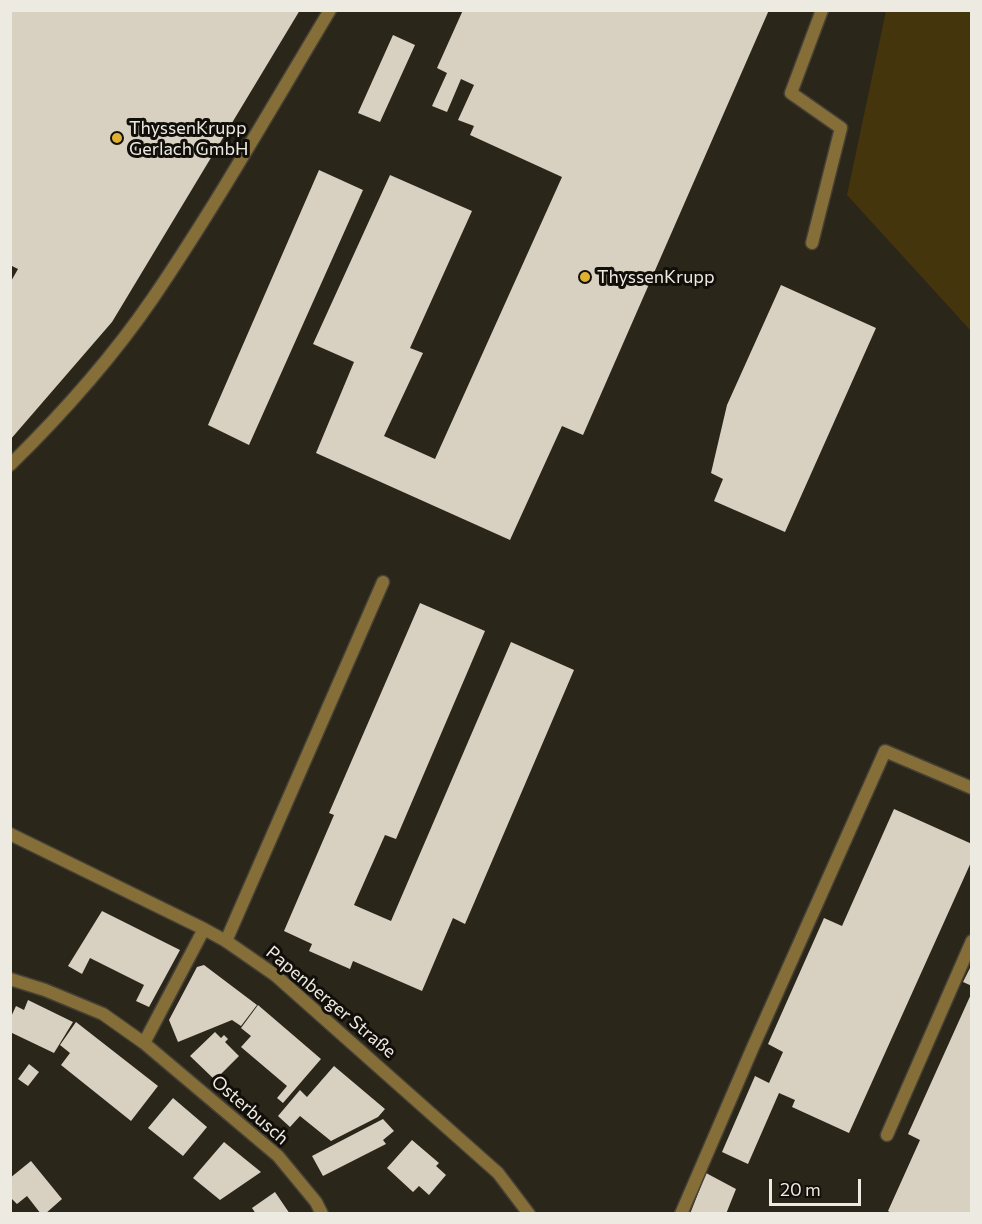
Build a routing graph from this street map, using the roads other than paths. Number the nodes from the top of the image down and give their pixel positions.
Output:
1 (330, 10) edge
2 (822, 10) edge
3 (812, 243) dead end
4 (10, 465) edge
5 (383, 582) dead end
6 (972, 788) edge
7 (10, 834) edge
8 (204, 929) junction
9 (226, 941) junction
10 (972, 941) edge
11 (10, 979) edge
12 (144, 1043) junction
13 (887, 1135) dead end
14 (322, 1214) edge
15 (529, 1214) edge
16 (681, 1214) edge

1 - 4 street
2 - 3 street
5 - 9 street
6 - 16 street
7 - 8 street, Papenberger Straße
8 - 9 street, Papenberger Straße
8 - 12 street
9 - 15 street, Papenberger Straße
10 - 13 street
11 - 12 street, Osterbusch
12 - 14 street, Osterbusch

